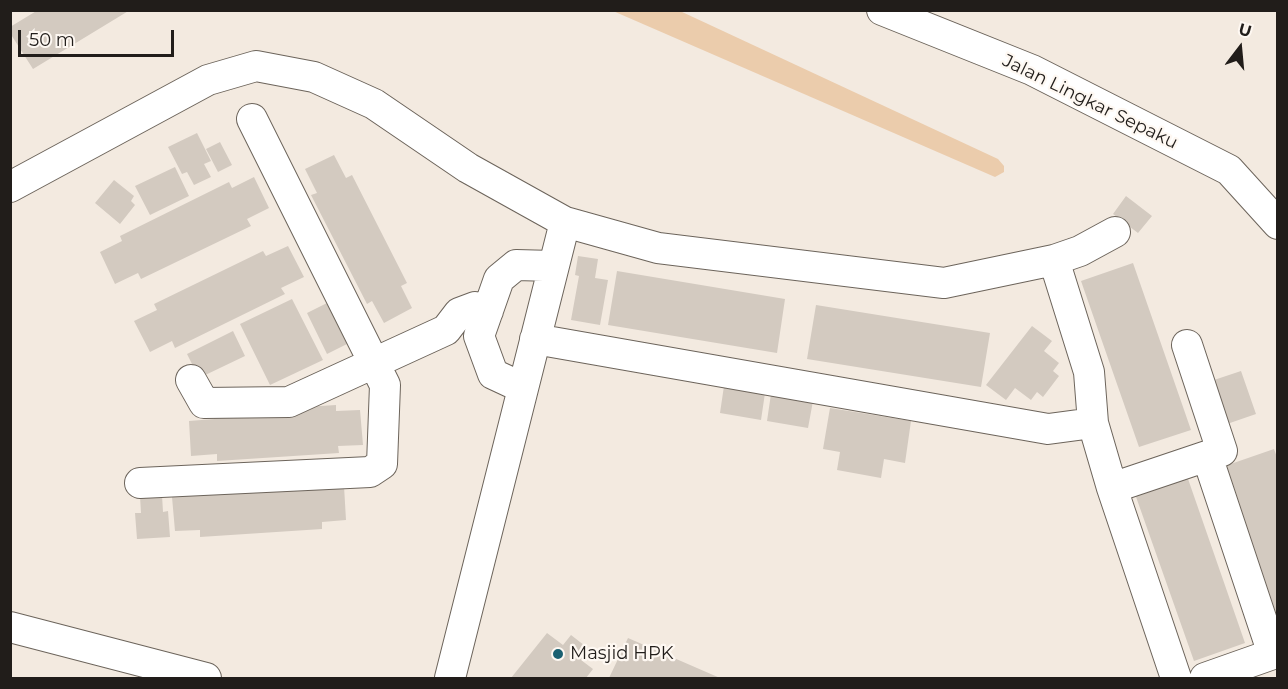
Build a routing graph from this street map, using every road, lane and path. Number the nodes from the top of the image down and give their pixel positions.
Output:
1 (882, 10) edge
2 (252, 119) dead end
3 (10, 187) edge
4 (565, 222) junction
5 (1278, 224) edge
6 (1115, 232) dead end
7 (1054, 260) junction
8 (553, 266) junction
9 (483, 323) junction
10 (535, 339) junction
11 (1187, 345) dead end
12 (374, 363) junction
13 (190, 380) dead end
14 (523, 388) junction
15 (1093, 423) junction
16 (1207, 456) junction
17 (140, 483) dead end
18 (1112, 488) junction
19 (10, 627) edge
20 (1276, 654) edge
21 (206, 678) edge
22 (450, 678) edge
23 (1176, 678) edge
24 (1205, 678) edge

1 - 5 street, Jalan Lingkar Sepaku
2 - 12 street
3 - 4 street
4 - 7 street
4 - 8 street
6 - 7 street
7 - 15 street
8 - 9 street
8 - 10 street
9 - 12 street
9 - 14 street
10 - 14 street
10 - 15 street
11 - 16 street
12 - 13 street
12 - 17 street
14 - 22 street
15 - 18 street
16 - 18 street
16 - 20 street
18 - 23 street
19 - 21 street
20 - 24 street

